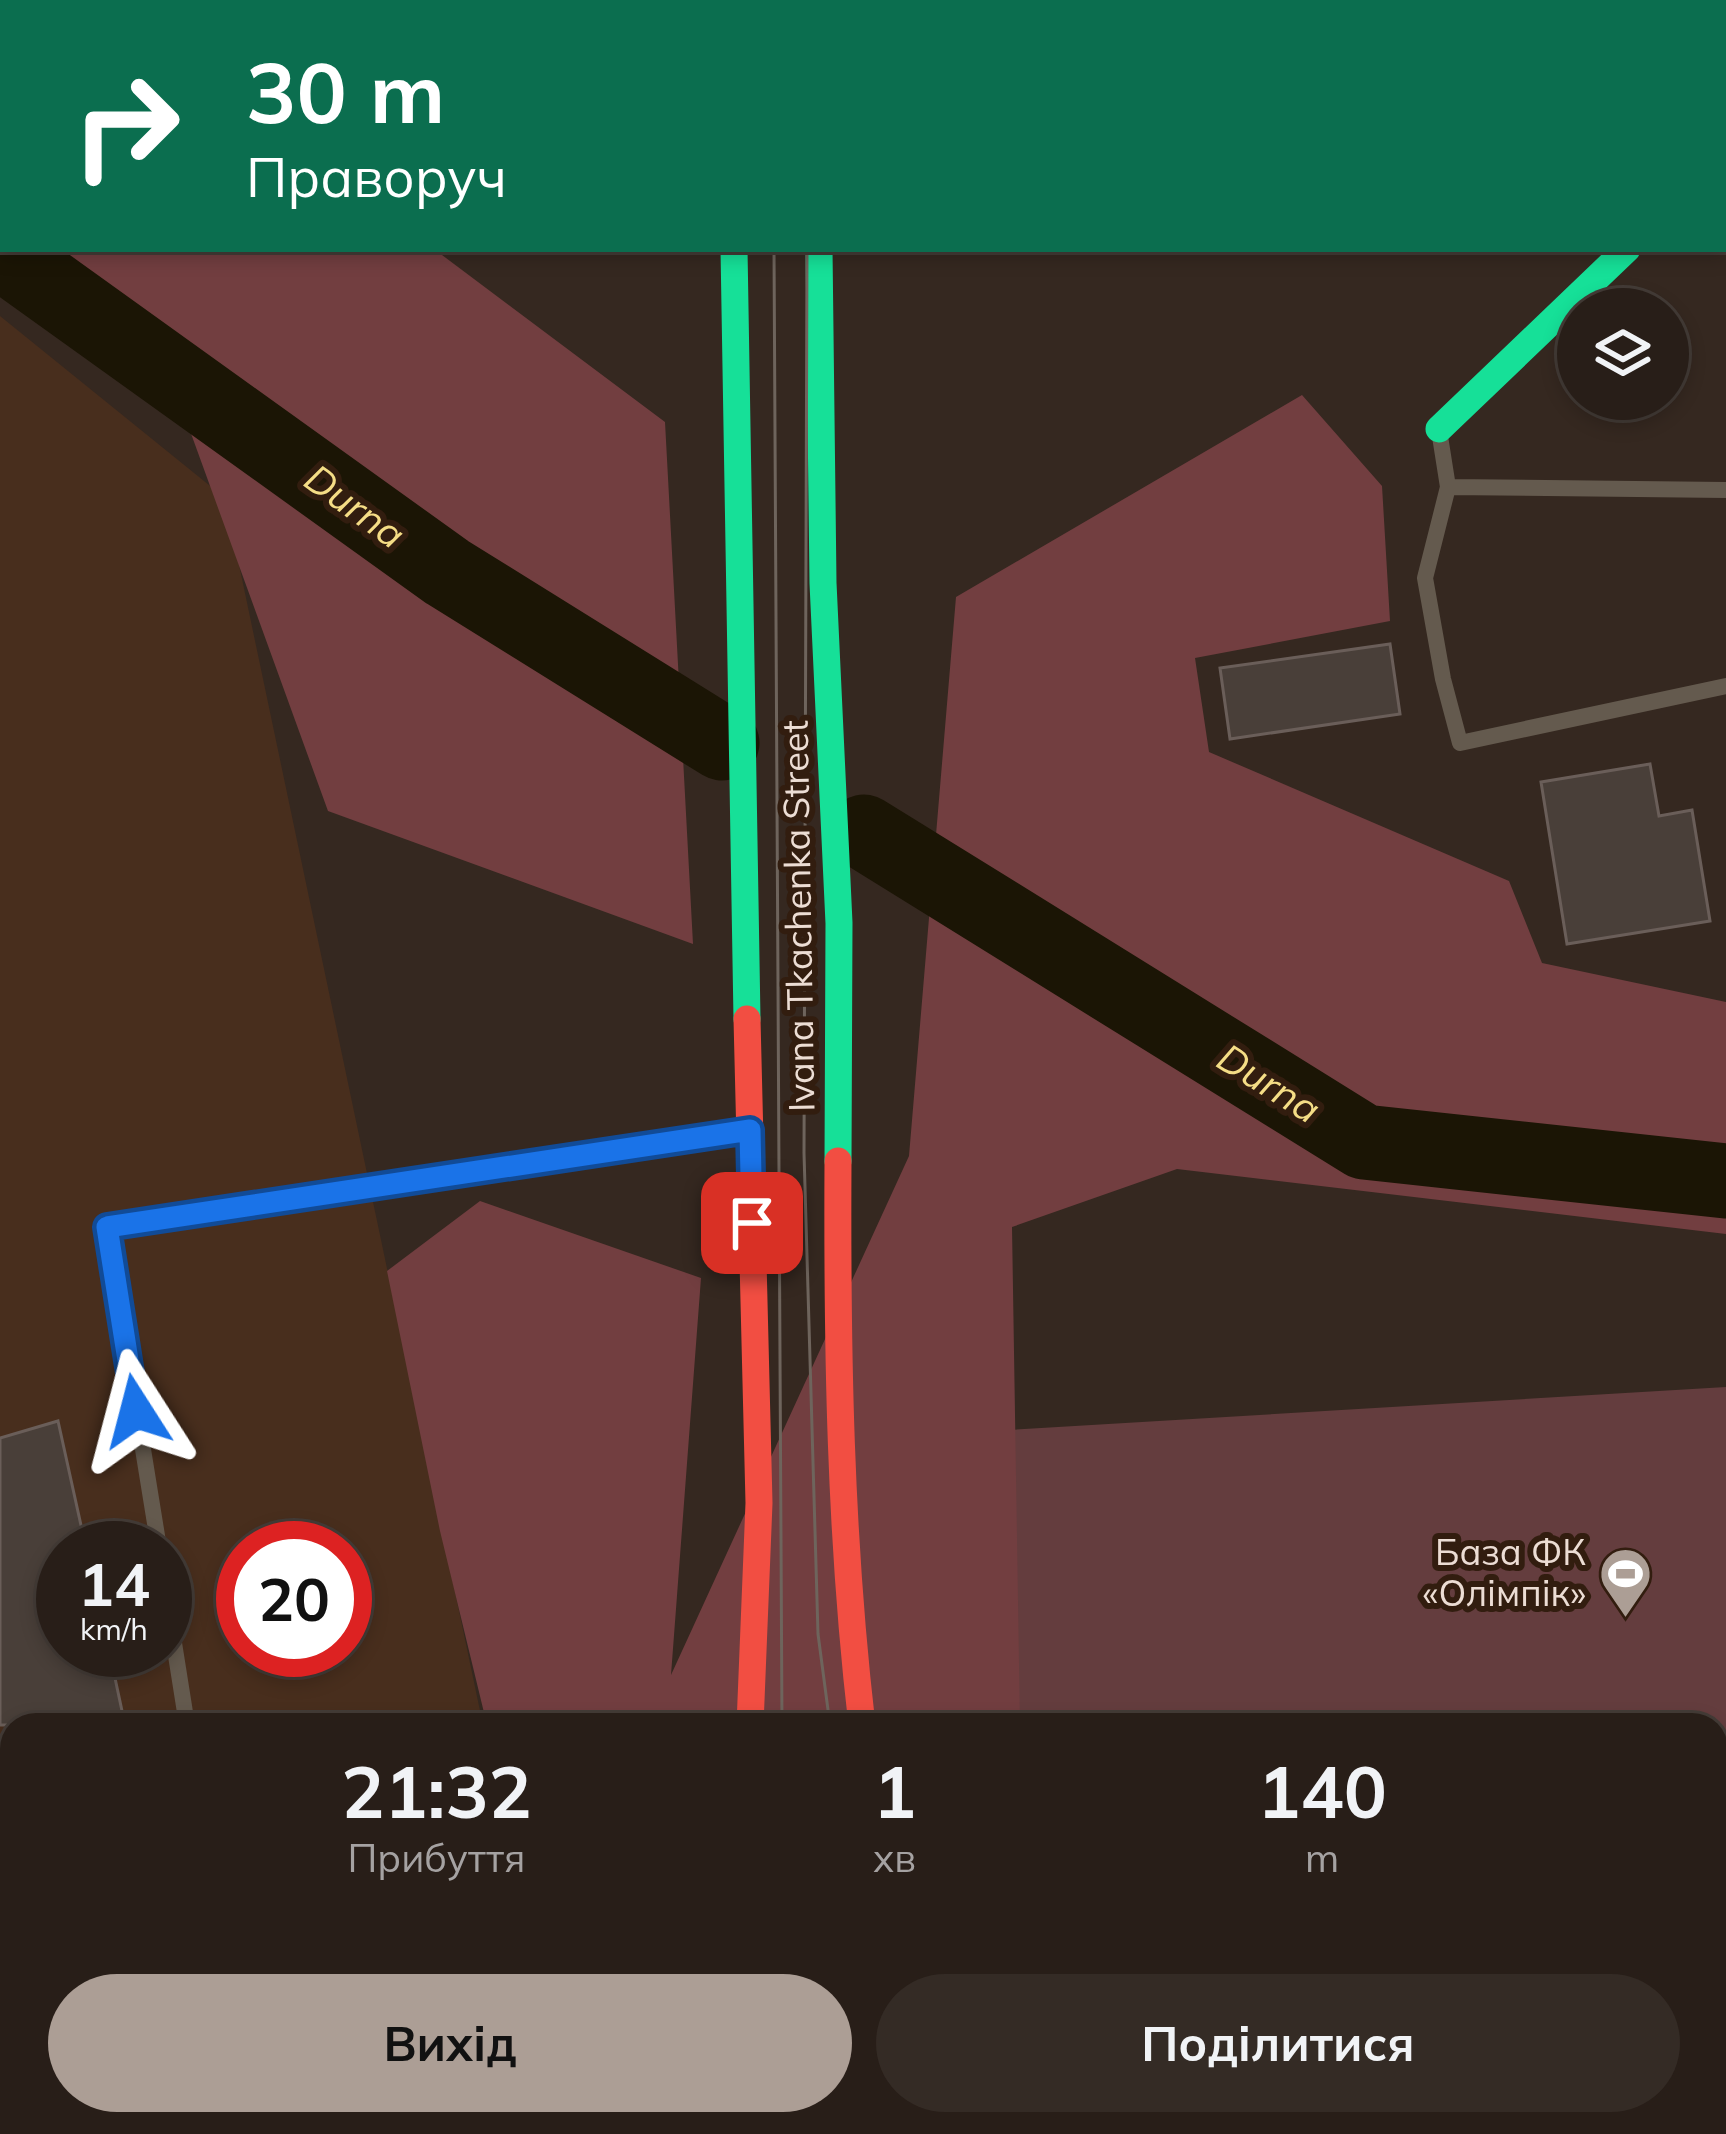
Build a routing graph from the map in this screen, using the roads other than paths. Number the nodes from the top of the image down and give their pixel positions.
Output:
1 (734, 252) edge
2 (819, 252) edge
3 (1624, 252) edge
4 (1439, 429) joint
5 (1448, 487) junction
6 (1726, 490) edge
7 (1726, 686) edge
8 (750, 1130) junction
9 (155, 1521) edge
10 (180, 1677) edge
11 (186, 1713) edge
12 (750, 1713) edge
13 (861, 1713) edge

1 - 8 main road, Ivana Tkachenka Street
2 - 13 main road, Ivana Tkachenka Street
3 - 4 main road
4 - 5 lane
5 - 6 lane
5 - 7 lane
8 - 9 lane
8 - 12 main road, Ivana Tkachenka Street
10 - 11 lane

